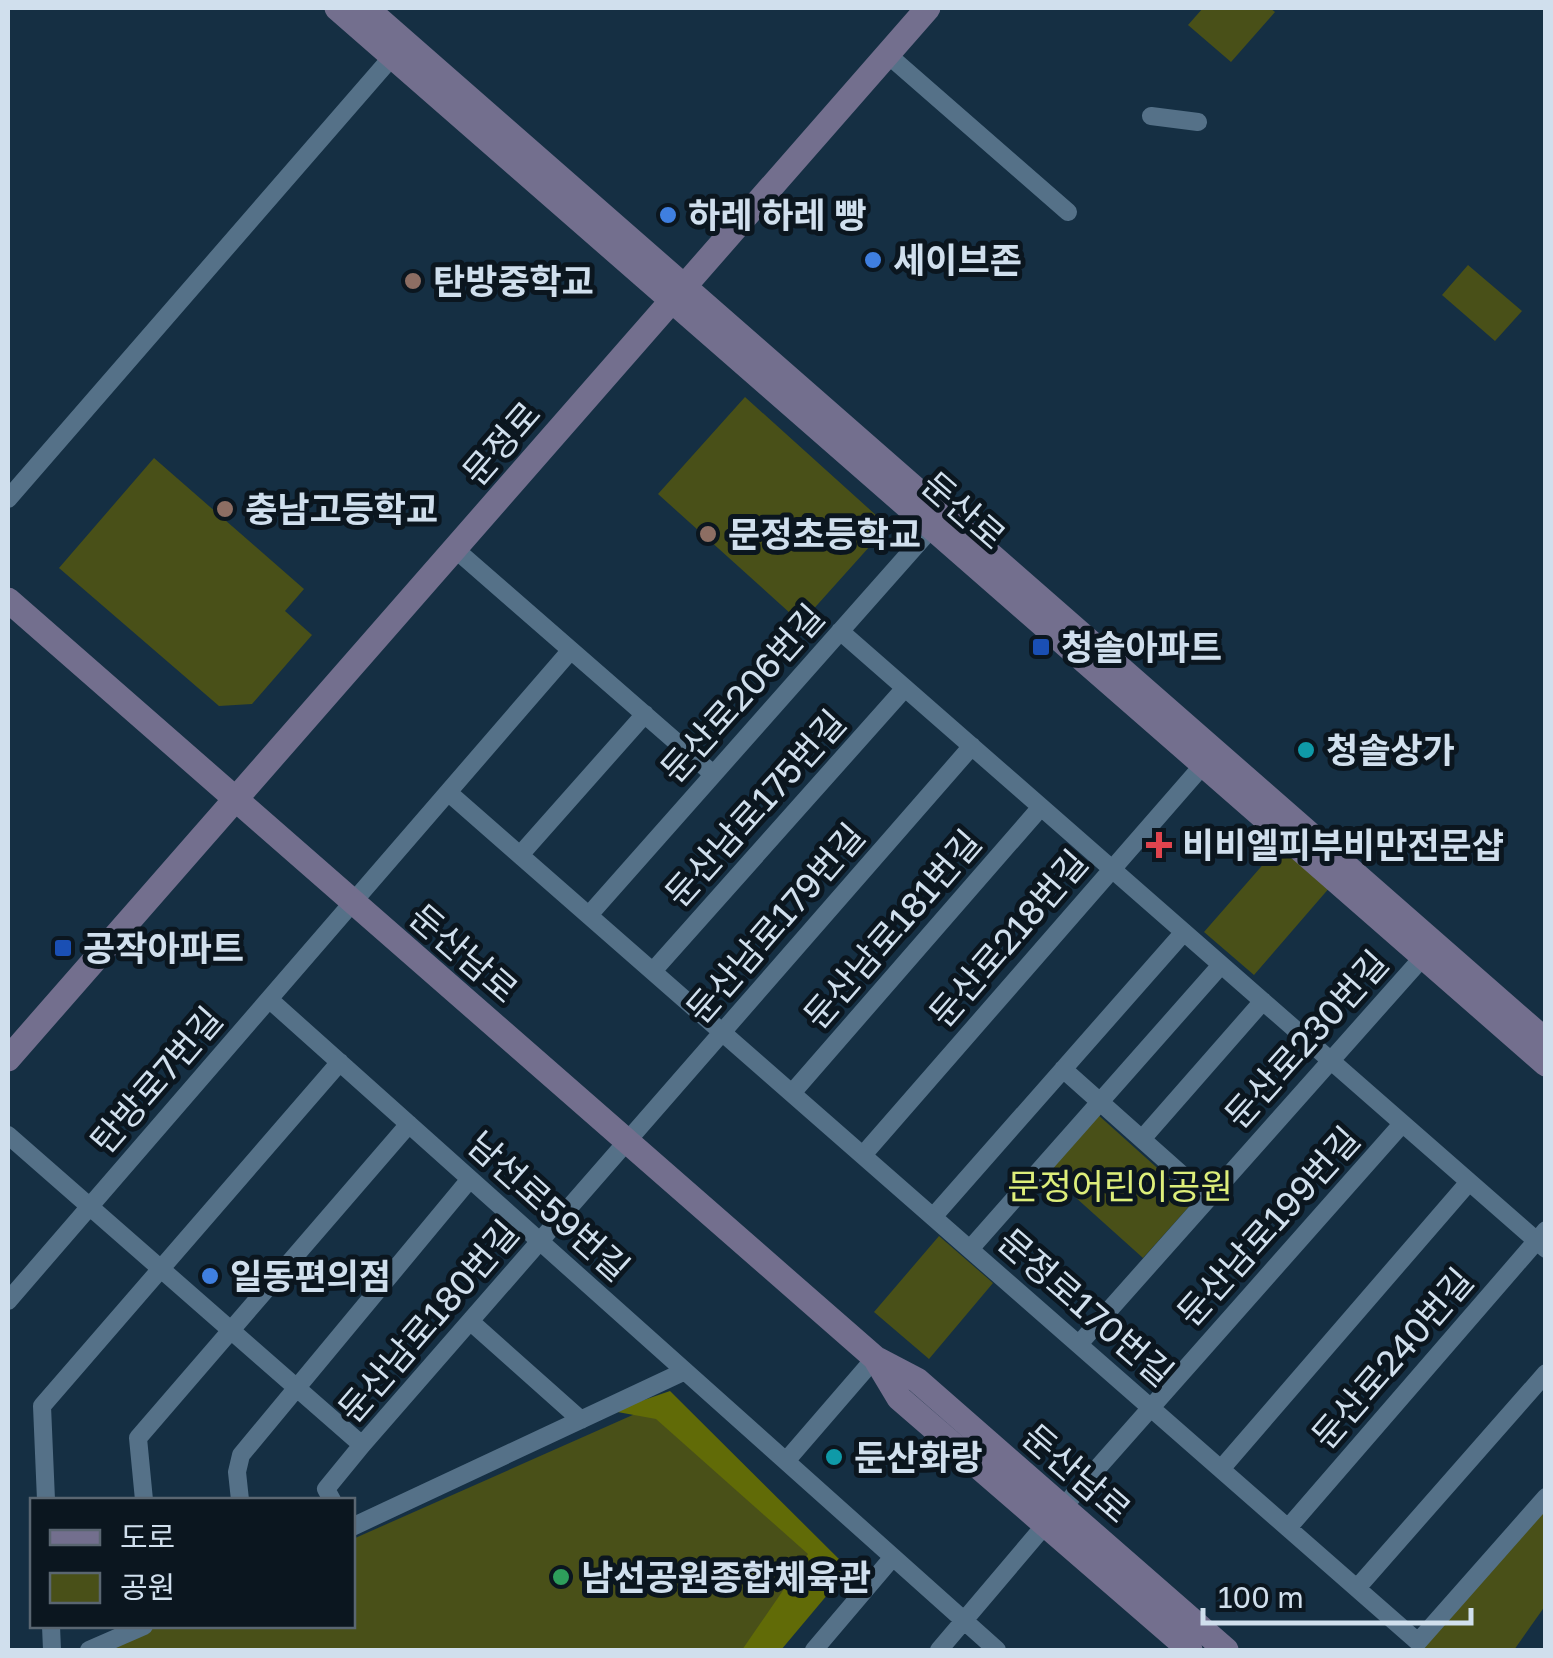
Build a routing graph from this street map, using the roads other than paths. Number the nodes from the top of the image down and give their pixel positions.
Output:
1 (338, 8) edge
2 (366, 8) edge
3 (928, 8) edge
4 (399, 49) junction
5 (888, 54) junction
6 (1151, 116) dead end
7 (1198, 122) dead end
8 (1068, 212) dead end
9 (678, 294) junction
10 (8, 499) edge
11 (938, 521) junction
12 (456, 548) junction
13 (8, 600) edge
14 (840, 631) junction
15 (571, 650) junction
16 (905, 688) junction
17 (645, 714) junction
18 (972, 746) junction
19 (1203, 765) junction
20 (714, 774) junction
21 (449, 793) junction
22 (235, 799) junction
23 (1041, 807) junction
24 (520, 855) junction
25 (1112, 869) junction
26 (354, 903) junction
27 (589, 915) junction
28 (1184, 932) junction
29 (1422, 957) junction
30 (1220, 964) junction
31 (653, 971) junction
32 (270, 1000) junction
33 (1263, 1001) junction
34 (722, 1032) junction
35 (1546, 1041) edge
36 (8, 1059) edge
37 (1330, 1061) junction
38 (340, 1062) junction
39 (1546, 1064) edge
40 (1064, 1069) junction
41 (792, 1094) junction
42 (1100, 1102) junction
43 (409, 1124) junction
44 (1402, 1124) junction
45 (8, 1135) edge
46 (1142, 1139) junction
47 (627, 1142) junction
48 (862, 1155) junction
49 (470, 1179) junction
50 (1468, 1182) junction
51 (1208, 1198) junction
52 (90, 1206) junction
53 (933, 1217) junction
54 (1542, 1240) edge
55 (541, 1242) junction
56 (970, 1250) junction
57 (163, 1270) junction
58 (8, 1300) edge
59 (471, 1322) junction
60 (231, 1330) junction
61 (1079, 1344) junction
62 (875, 1358) junction
63 (685, 1371) junction
64 (1546, 1373) edge
65 (296, 1388) junction
66 (1151, 1408) junction
67 (580, 1420) junction
68 (362, 1445) junction
69 (786, 1461) junction
70 (1221, 1469) junction
71 (1546, 1497) edge
72 (46, 1498) edge
73 (144, 1498) edge
74 (240, 1498) edge
75 (331, 1498) edge
76 (1054, 1516) junction
77 (355, 1527) edge
78 (1288, 1528) junction
79 (893, 1557) junction
80 (1357, 1588) junction
81 (964, 1621) junction
82 (139, 1628) edge
83 (89, 1650) edge
84 (814, 1650) edge
85 (938, 1650) edge
86 (997, 1650) edge
87 (1190, 1650) edge
88 (1226, 1650) edge

1 - 4 main road, 둔산로
2 - 4 main road, 둔산로
3 - 5 main road, 문정로
4 - 9 main road, 둔산로
4 - 10 street
5 - 8 street
5 - 9 main road, 문정로
6 - 7 street
9 - 11 main road, 둔산로
9 - 12 main road, 문정로
11 - 14 street, 둔산로206번길
11 - 19 main road, 둔산로
11 - 35 main road, 둔산로
12 - 15 street
12 - 22 main road, 문정로
13 - 22 main road, 둔산남로
14 - 16 street
14 - 20 street, 둔산로206번길
15 - 17 street
15 - 21 street, 탄방로7번길
16 - 18 street
16 - 31 street, 둔산남로175번길
17 - 20 street
17 - 24 street
18 - 23 street
18 - 34 street, 둔산남로179번길
19 - 25 street, 둔산로218번길
19 - 29 main road, 둔산로
20 - 27 street, 둔산로206번길
21 - 24 street, 문정로170번길
21 - 26 street, 탄방로7번길
22 - 26 main road, 둔산남로
22 - 36 main road, 문정로
23 - 25 street
23 - 41 street, 둔산남로181번길
24 - 27 street, 문정로170번길
25 - 28 street
25 - 48 street, 둔산로218번길
26 - 32 street, 탄방로7번길
26 - 47 main road, 둔산남로
27 - 31 street, 문정로170번길
28 - 30 street
28 - 40 street
29 - 37 street, 둔산로230번길
29 - 39 main road, 둔산로
30 - 33 street
30 - 42 street
31 - 34 street, 문정로170번길
32 - 38 street, 남선로59번길
32 - 52 street, 탄방로7번길
33 - 37 street
33 - 46 street
34 - 41 street, 문정로170번길
34 - 47 street, 둔산남로179번길
37 - 44 street
37 - 51 street, 둔산로230번길
38 - 43 street, 남선로59번길
38 - 57 street
40 - 42 street
40 - 53 street
41 - 48 street, 문정로170번길
42 - 46 street
42 - 56 street
43 - 49 street, 남선로59번길
43 - 60 street
44 - 50 street
44 - 66 street, 둔산남로199번길
45 - 52 street
46 - 51 street
47 - 55 street, 둔산남로180번길
47 - 62 main road, 둔산남로
48 - 53 street, 문정로170번길
49 - 55 street, 남선로59번길
49 - 65 street
50 - 54 street
50 - 70 street
51 - 61 street, 둔산로230번길
52 - 57 street
52 - 58 street, 탄방로7번길
53 - 56 street, 문정로170번길
54 - 78 street, 둔산로240번길
55 - 59 street, 둔산남로180번길
55 - 63 street, 남선로59번길
56 - 61 street, 문정로170번길
57 - 60 street
57 - 72 street
59 - 67 street
59 - 68 street, 둔산남로180번길
60 - 65 street
60 - 73 street
61 - 66 street, 문정로170번길
62 - 69 street
62 - 76 main road, 둔산남로
63 - 67 street
63 - 69 street, 남선로59번길
64 - 80 street
65 - 68 street
65 - 74 street
66 - 70 street, 문정로170번길
66 - 76 street, 둔산남로199번길
67 - 77 street
68 - 75 street, 둔산남로180번길
69 - 79 street, 남선로59번길
70 - 78 street, 문정로170번길
71 - 80 street, 문정로170번길
76 - 81 street, 둔산남로199번길
76 - 87 main road, 둔산남로
76 - 88 main road, 둔산남로
78 - 80 street, 문정로170번길
79 - 81 street, 남선로59번길
79 - 84 street
81 - 85 street, 둔산남로199번길
81 - 86 street, 남선로59번길
82 - 83 street

